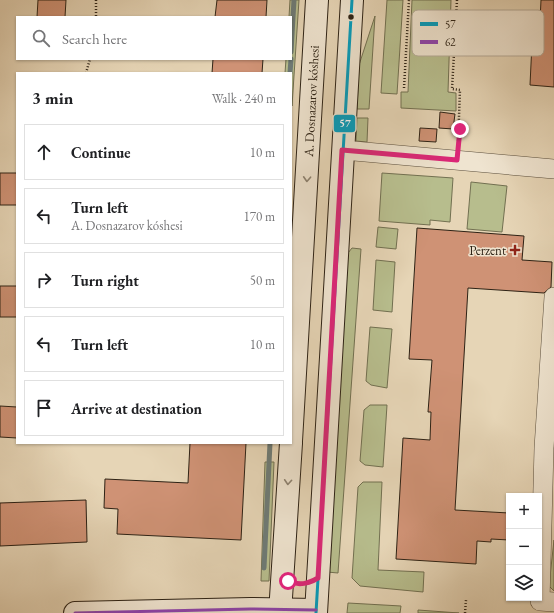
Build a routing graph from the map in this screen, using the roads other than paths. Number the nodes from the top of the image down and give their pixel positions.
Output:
1 (317, 0) edge
2 (352, 0) edge
3 (342, 150) junction
4 (554, 169) edge
5 (554, 297) edge
6 (292, 425) edge
7 (291, 444) edge
8 (282, 575) junction
9 (318, 578) junction
10 (554, 602) edge
11 (280, 611) edge
12 (316, 611) edge
13 (75, 613) edge

1 -> 6 main road, A. Dosnazarov kóshesi
2 - 3 main road
3 - 4 street
3 - 9 main road
5 - 10 street
7 -> 8 main road, A. Dosnazarov kóshesi
8 - 9 main road
8 - 11 main road, A. Dosnazarov kóshesi
9 - 12 main road
11 - 12 main road
11 - 13 main road

